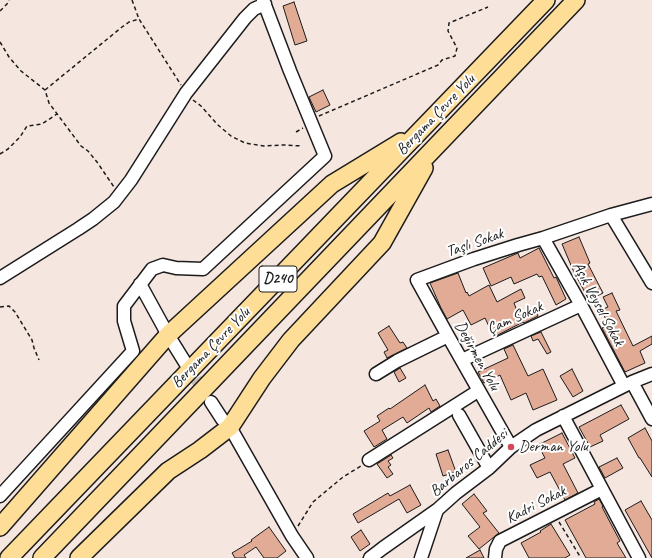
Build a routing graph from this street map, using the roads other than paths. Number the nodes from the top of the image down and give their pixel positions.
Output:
1 (546, 0) edge
2 (576, 0) edge
3 (264, 2) edge
4 (421, 130) junction
5 (435, 148) junction
6 (652, 204) edge
7 (611, 215) junction
8 (543, 238) junction
9 (0, 278) edge
10 (417, 280) joint
11 (652, 283) edge
12 (140, 284) junction
13 (581, 306) junction
14 (168, 335) junction
15 (448, 336) junction
16 (462, 360) junction
17 (186, 364) tunnel mouth
18 (376, 374) dead end
19 (652, 374) edge
20 (628, 384) junction
21 (478, 391) junction
22 (211, 402) tunnel mouth
23 (459, 415) dead end
24 (563, 416) junction
25 (652, 419) edge
26 (230, 427) junction
27 (511, 447) junction
28 (369, 460) road end
29 (489, 468) junction
30 (602, 489) junction
31 (0, 496) edge
32 (437, 510) junction
33 (0, 527) edge
34 (9, 558) edge
35 (42, 558) edge
36 (79, 558) edge
37 (307, 558) edge
38 (370, 558) edge
39 (421, 558) edge
40 (495, 558) edge
41 (639, 558) edge

1 - 4 highway, Bergama Çevre Yolu / D240
2 - 5 highway, Bergama Çevre Yolu / D240
3 - 9 street
3 - 12 street
4 - 14 highway
4 - 34 highway, Bergama Çevre Yolu / D240
5 - 26 highway
5 - 35 highway, Bergama Çevre Yolu / D240
6 - 7 street, Taşlı Sokak
7 - 8 street, Taşlı Sokak
7 - 11 street
8 - 10 street, Taşlı Sokak
8 - 13 street, Aşık Veysel Sokak
10 - 15 street, Değirmen Yolu
12 - 14 street
12 - 31 street
13 - 16 street, Çam Sokak
13 - 20 street, Aşık Veysel Sokak
14 - 17 street
14 - 33 highway
15 - 16 street, Değirmen Yolu
15 - 18 street
16 - 21 street, Değirmen Yolu
19 - 20 street, Barbaros Caddesi
20 - 24 street, Barbaros Caddesi
20 - 25 street, Aşık Veysel Sokak
21 - 27 street, Değirmen Yolu
21 - 28 street
22 - 26 street
23 - 29 street
24 - 27 street, Barbaros Caddesi
24 - 30 street
26 - 36 highway
26 - 37 street
27 - 29 street, Barbaros Caddesi
29 - 32 street, Barbaros Caddesi
30 - 40 street, Kadri Sokak
30 - 41 street
32 - 38 street
32 - 39 street, Barbaros Caddesi

